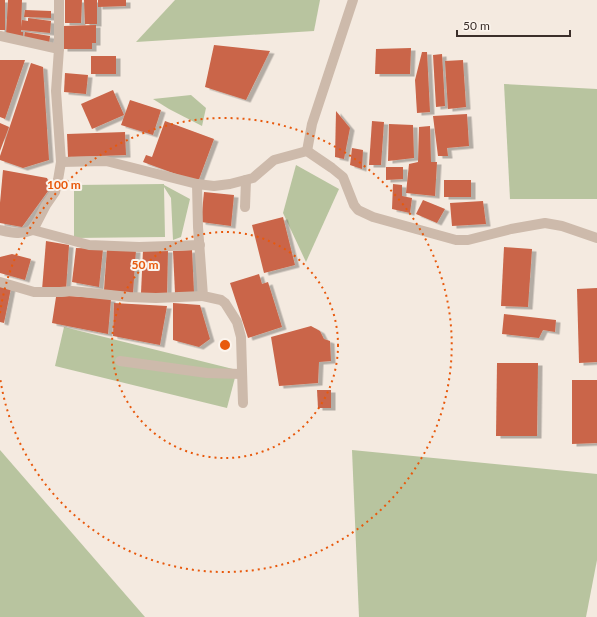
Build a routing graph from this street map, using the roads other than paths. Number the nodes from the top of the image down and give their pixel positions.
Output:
1 (60, 0) edge
2 (353, 0) edge
3 (0, 36) edge
4 (59, 49) junction
5 (307, 151) junction
6 (61, 162) junction
7 (246, 180) junction
8 (197, 184) junction
9 (245, 207) dead end
10 (0, 230) edge
11 (33, 230) junction
12 (597, 238) edge
13 (200, 245) junction
14 (0, 282) edge
15 (203, 296) junction
16 (120, 361) dead end
17 (242, 374) junction
18 (243, 403) dead end

1 - 4 street
2 - 5 street
3 - 4 street
4 - 6 street
5 - 7 street
5 - 12 street
6 - 8 street
6 - 11 street
7 - 8 street
7 - 9 street
8 - 13 street
10 - 11 street
11 - 13 street
13 - 15 street
14 - 15 street
15 - 17 street
16 - 17 street
17 - 18 street

